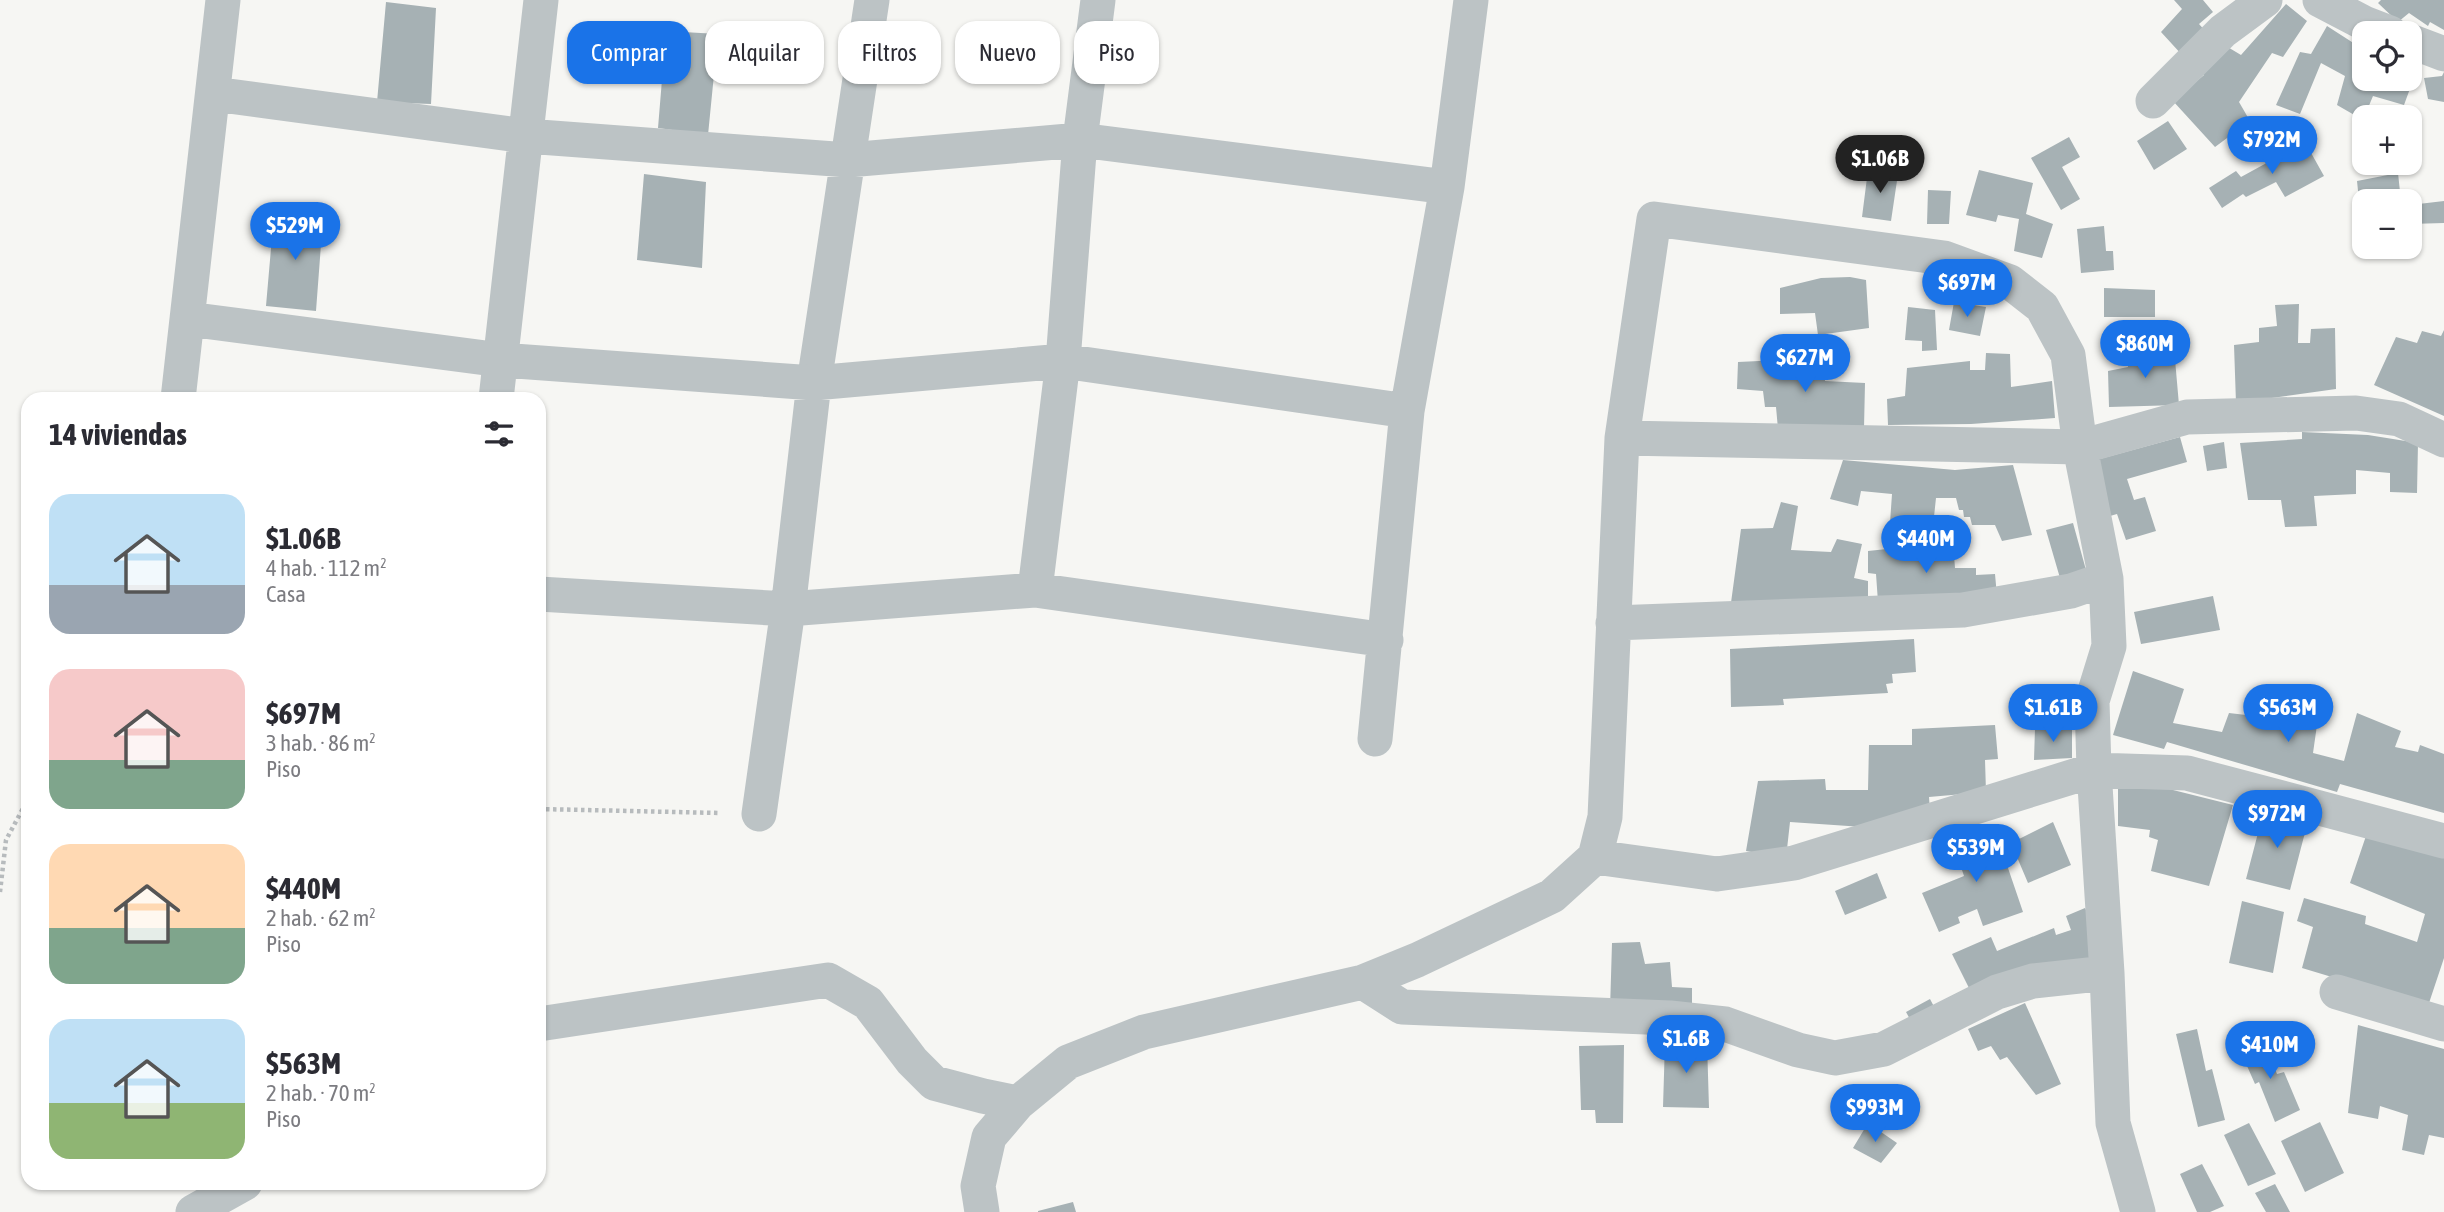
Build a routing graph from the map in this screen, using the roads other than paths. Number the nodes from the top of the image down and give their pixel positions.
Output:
1 (223, 0) edge
2 (541, 0) edge
3 (872, 0) edge
4 (1098, 0) edge
5 (1471, 0) edge
6 (2265, 0) edge
7 (2320, 0) edge
8 (2360, 21) edge
9 (2422, 46) edge
10 (2444, 54) edge
11 (214, 94) junction
12 (2153, 101) dead end
13 (526, 136) junction
14 (1080, 140) junction
15 (848, 160) junction
16 (1447, 187) junction
17 (188, 319) junction
18 (501, 360) junction
19 (1063, 361) junction
20 (814, 383) junction
21 (179, 392) edge
22 (497, 392) edge
23 (1407, 411) junction
24 (1622, 438) junction
25 (2444, 440) edge
26 (2080, 447) junction
27 (2105, 579) junction
28 (1035, 590) junction
29 (546, 594) edge
30 (788, 609) junction
31 (1613, 623) junction
32 (1386, 640) junction
33 (1375, 739) dead end
34 (2094, 770) junction
35 (759, 814) road end
36 (2444, 841) edge
37 (1595, 857) junction
38 (2107, 973) junction
39 (1363, 982) junction
40 (2337, 992) dead end
41 (2443, 1022) edge
42 (546, 1023) edge
43 (1018, 1102) junction
44 (232, 1190) edge
45 (193, 1212) edge
46 (982, 1212) edge
47 (2138, 1212) edge

1 - 11 street
2 - 13 street
3 - 15 street
4 - 14 street
5 - 16 street
6 - 12 street
7 - 8 street
9 - 10 street
11 - 13 street
11 - 17 street
13 - 15 street
13 - 18 street
14 - 15 street
14 - 16 street
14 - 19 street
15 - 20 street
16 - 23 street
17 - 18 street
17 - 21 street
18 - 20 street
18 - 22 street
19 - 20 street
19 - 23 street
19 - 28 street
20 - 30 street
23 - 32 street
24 - 26 street
24 - 26 street
24 - 31 street
25 - 26 street
26 - 27 street
27 - 31 street
27 - 34 street
28 - 30 street
28 - 32 street
29 - 30 street
30 - 35 street
31 - 37 street
32 - 33 street
34 - 36 street
34 - 37 street
34 - 38 street
37 - 39 street
38 - 39 street
38 - 47 street
39 - 43 street
40 - 41 street
42 - 43 street
43 - 46 street
44 - 45 street

